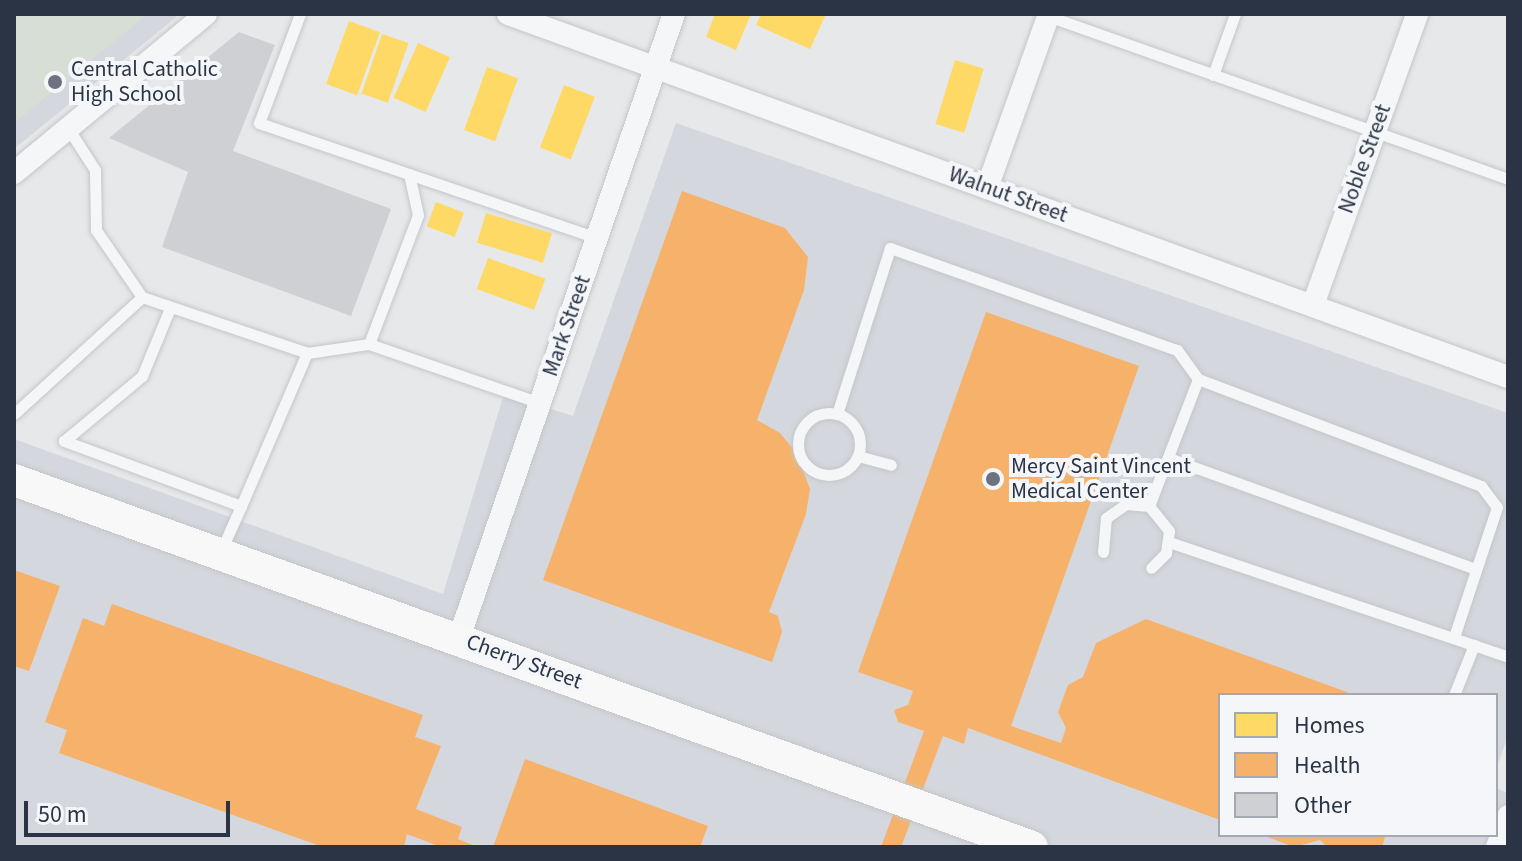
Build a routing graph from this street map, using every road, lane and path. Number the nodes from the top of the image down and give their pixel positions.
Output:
1 (206, 14) edge
2 (300, 14) edge
3 (508, 14) edge
4 (674, 14) edge
5 (1235, 14) edge
6 (1417, 14) edge
7 (1048, 15) edge
8 (654, 68) junction
9 (1213, 75) junction
10 (68, 128) junction
11 (1375, 132) junction
12 (14, 173) edge
13 (409, 174) junction
14 (1508, 179) edge
15 (987, 188) junction
16 (597, 238) junction
17 (142, 297) junction
18 (1313, 305) junction
19 (170, 308) junction
20 (369, 344) junction
21 (307, 353) junction
22 (1508, 377) edge
23 (1198, 379) junction
24 (540, 403) junction
25 (14, 414) edge
26 (837, 414) junction
27 (858, 456) junction
28 (1169, 458) junction
29 (891, 465) dead end
30 (14, 480) edge
31 (241, 506) junction
32 (1149, 506) junction
33 (1169, 542) junction
34 (1103, 552) dead end
35 (220, 553) junction
36 (1151, 568) dead end
37 (1476, 569) junction
38 (1454, 637) junction
39 (459, 638) junction
40 (1474, 645) junction
41 (1508, 657) edge
42 (1455, 693) edge
43 (1508, 816) edge
44 (1032, 847) edge
45 (1497, 847) edge

1 - 10 street
2 - 13 lane
3 - 8 street, Walnut Street
4 - 8 street, Mark Street
5 - 9 lane
6 - 11 street, Noble Street
7 - 9 lane
7 - 15 street
8 - 15 street, Walnut Street
8 - 16 street, Mark Street
9 - 11 lane
10 - 12 street
10 - 17 lane
11 - 14 lane
11 - 18 street, Noble Street
13 - 16 lane
13 - 20 lane
15 - 18 street, Walnut Street
16 - 24 street, Mark Street
17 - 19 lane
17 - 25 lane
18 - 22 street, Walnut Street
19 - 21 lane
19 - 31 lane
20 - 21 lane
20 - 24 lane
21 - 31 lane
23 - 26 lane
23 - 28 lane
23 - 37 lane
24 - 39 street, Mark Street
26 - 27 lane
26 - 27 lane
27 - 29 lane
28 - 32 lane
28 - 37 lane
30 - 35 main road, Cherry Street
31 - 35 lane
32 - 33 lane
32 - 34 lane
33 - 36 lane
33 - 38 lane
35 - 39 main road, Cherry Street
37 - 38 lane
38 - 40 lane
39 - 44 main road, Cherry Street
40 - 41 lane
40 - 42 lane
43 - 45 street

